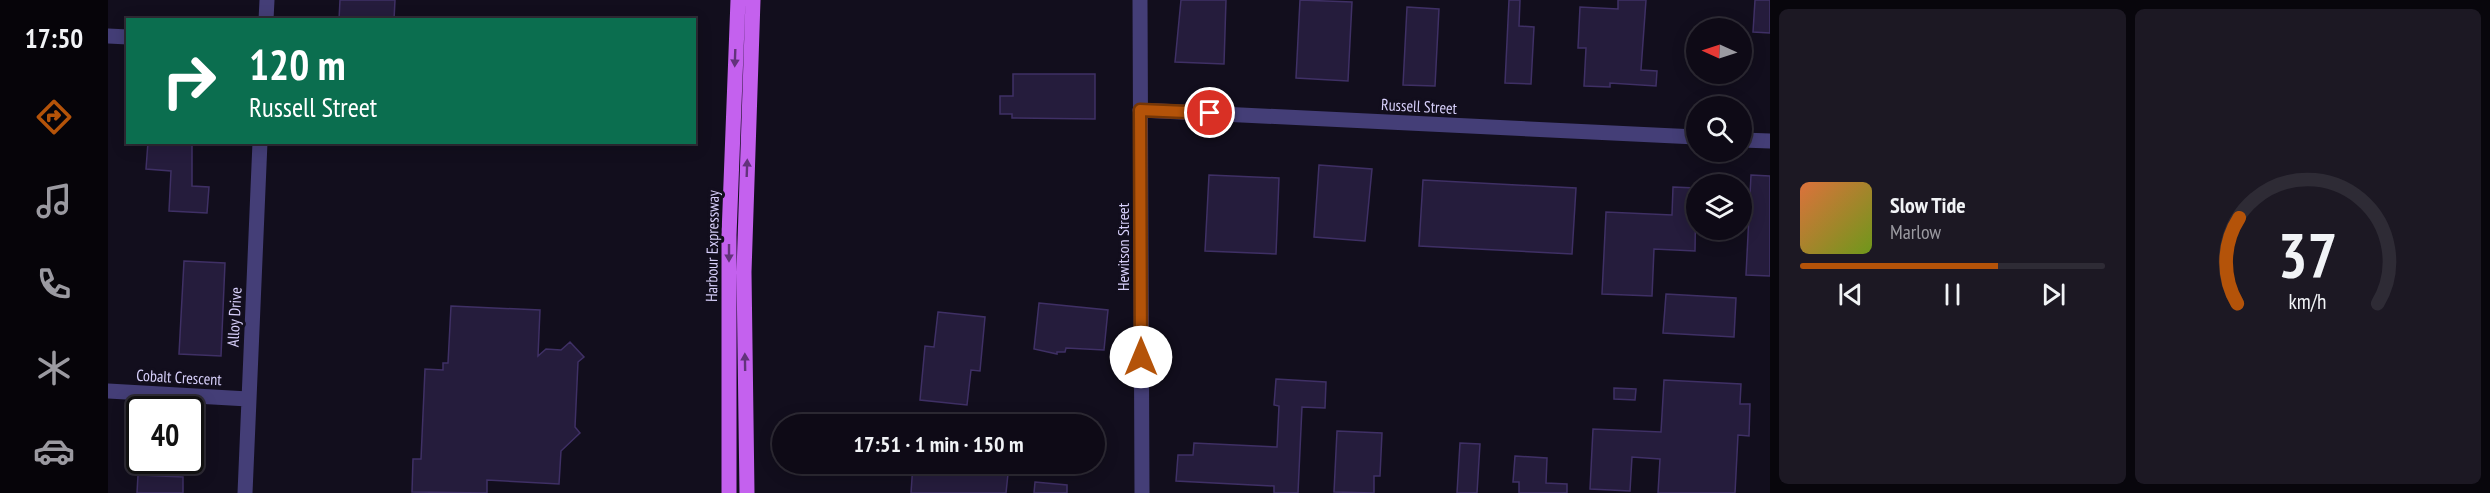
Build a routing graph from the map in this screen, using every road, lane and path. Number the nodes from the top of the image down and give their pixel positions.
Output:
1 (267, 0) edge
2 (738, 0) edge
3 (753, 0) edge
4 (1140, 0) edge
5 (266, 18) edge
6 (108, 36) edge
7 (126, 37) edge
8 (1140, 110) junction
9 (1686, 137) edge
10 (1752, 140) edge
11 (1770, 141) edge
12 (260, 144) edge
13 (728, 381) junction
14 (108, 392) edge
15 (248, 399) junction
16 (746, 421) junction
17 (245, 493) edge
18 (720, 493) edge
19 (729, 493) edge
20 (747, 493) edge
21 (754, 493) edge
22 (1142, 493) edge

1 - 5 street
2 -> 13 main road, Harbour Expressway
16 -> 3 main road, Harbour Expressway
4 - 8 street, Hewitson Street
6 - 7 street
8 - 9 street, Russell Street
8 - 22 street, Hewitson Street
10 - 11 street
12 - 15 street, Alloy Drive
13 - 18 main road
13 - 19 main road, Harbour Expressway
14 - 15 street, Cobalt Crescent
15 - 17 street, Alloy Drive
16 - 20 main road, Harbour Expressway
16 - 21 main road

